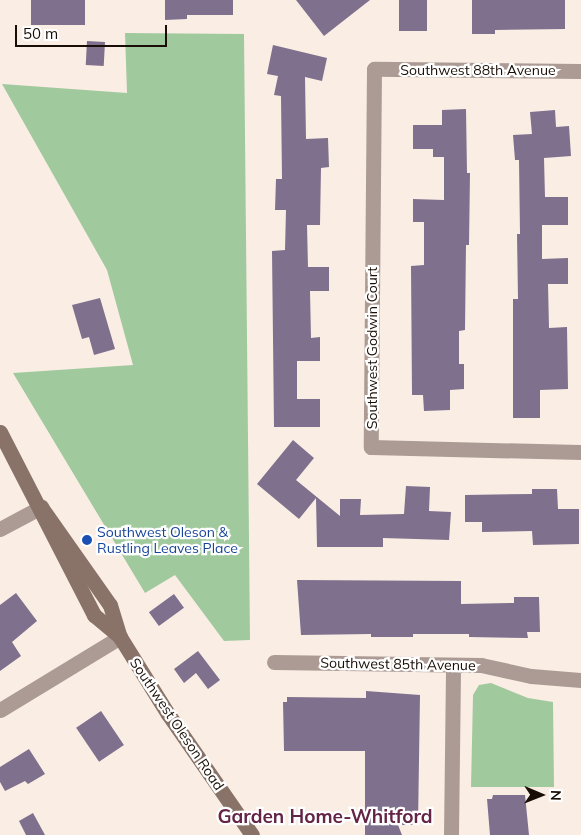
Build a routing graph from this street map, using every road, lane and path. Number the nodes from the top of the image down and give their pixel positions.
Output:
1 (374, 69) joint
2 (581, 71) edge
3 (0, 432) edge
4 (581, 452) edge
5 (41, 506) junction
6 (0, 529) edge
7 (120, 637) junction
8 (274, 662) dead end
9 (453, 665) junction
10 (581, 680) edge
11 (0, 710) edge
12 (252, 835) edge
13 (451, 835) edge

1 - 2 street, Southwest 88th Avenue
1 - 4 street, Southwest Godwin Court
3 - 5 main road, Southwest Oleson Road
5 - 6 street
5 - 7 main road, Southwest Oleson Road
7 - 11 street
7 - 12 main road, Southwest Oleson Road
8 - 9 street, Southwest 85th Avenue
9 - 10 street, Southwest 85th Avenue
9 - 13 street

